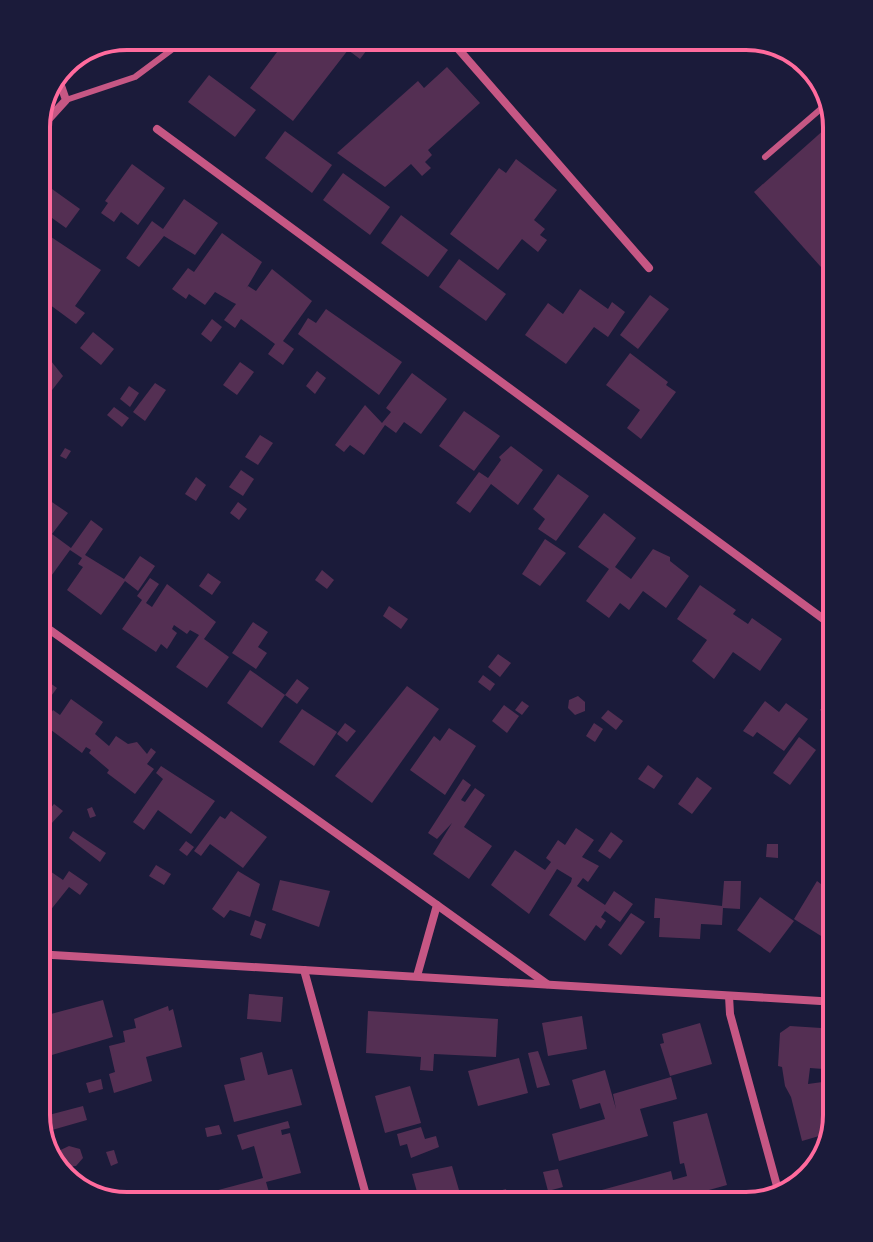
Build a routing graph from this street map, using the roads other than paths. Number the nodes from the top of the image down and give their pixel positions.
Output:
1 (171, 50) edge
2 (459, 50) edge
3 (62, 87) edge
4 (66, 100) junction
5 (820, 109) edge
6 (51, 116) edge
7 (157, 129) dead end
8 (765, 157) dead end
9 (649, 268) dead end
10 (823, 619) edge
11 (50, 630) edge
12 (437, 905) junction
13 (50, 955) edge
14 (304, 970) junction
15 (417, 976) junction
16 (547, 984) junction
17 (729, 996) junction
18 (823, 1001) edge
19 (777, 1185) edge
20 (365, 1192) edge

1 - 4 lane
2 - 9 street
3 - 4 street
4 - 6 street
5 - 8 lane
7 - 10 street
11 - 12 street
12 - 15 street
12 - 16 street
13 - 14 street
14 - 15 street
14 - 20 street
15 - 16 street
16 - 17 street
17 - 18 street
17 - 19 street

